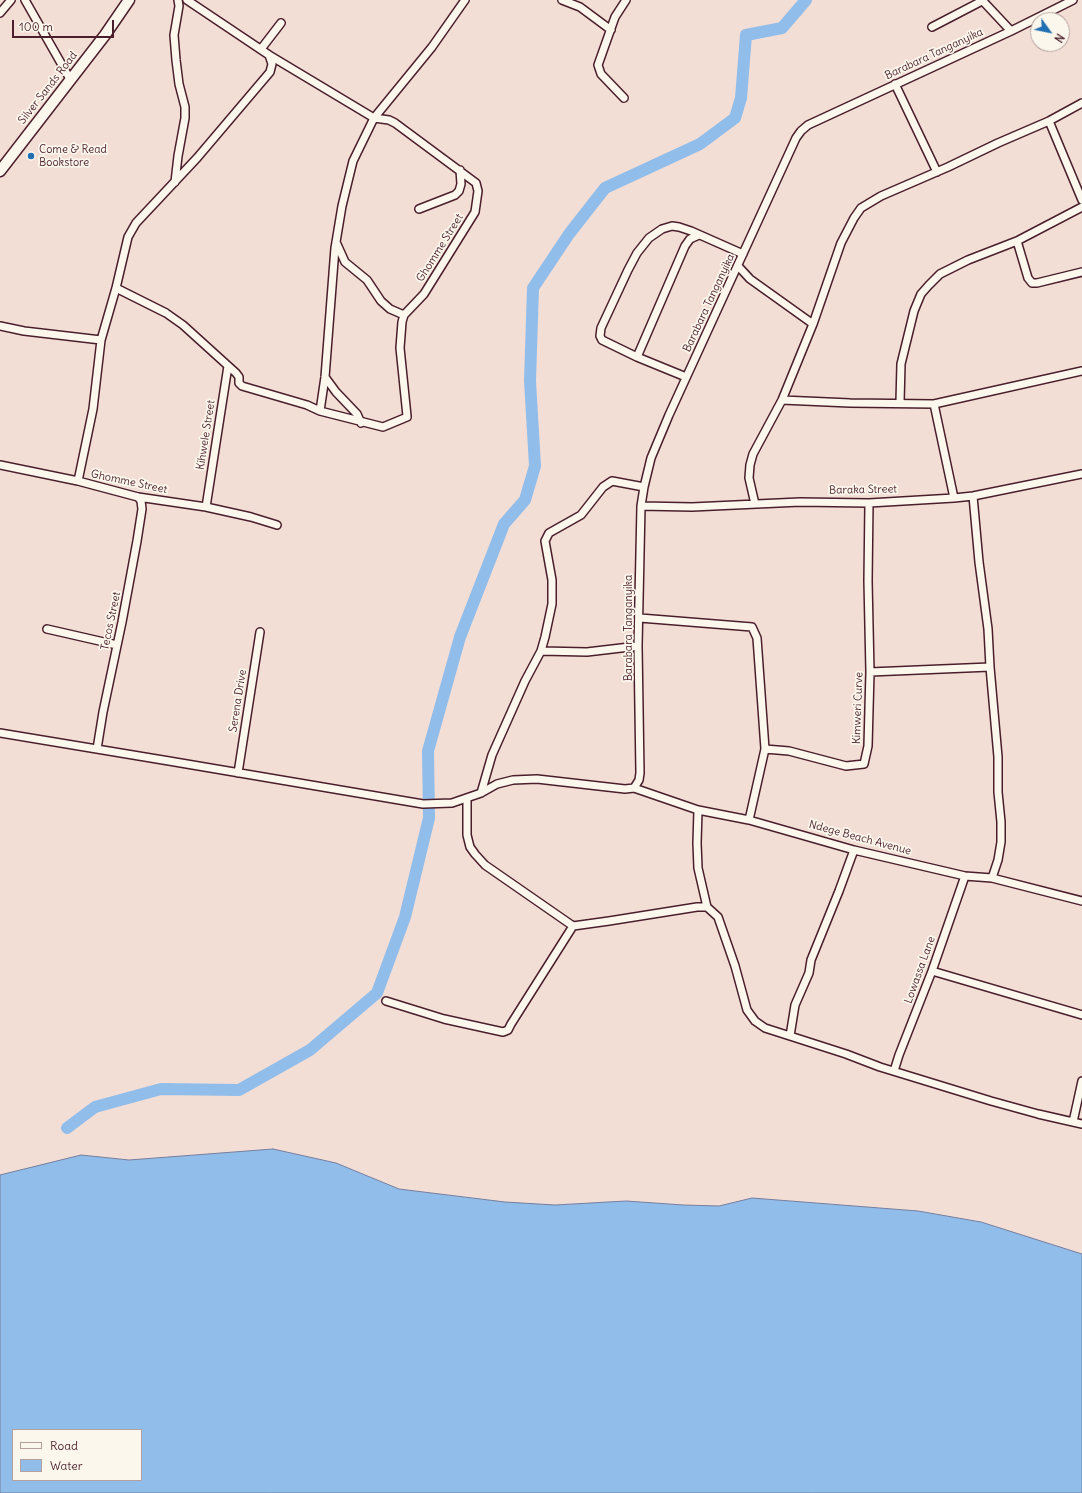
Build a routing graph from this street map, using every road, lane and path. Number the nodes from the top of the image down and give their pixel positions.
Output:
1 (11, 0) edge
2 (25, 0) edge
3 (129, 0) edge
4 (178, 0) edge
5 (187, 0) edge
6 (465, 0) edge
7 (562, 0) edge
8 (626, 0) edge
9 (982, 0) edge
10 (1074, 0) edge
11 (0, 13) edge
12 (281, 23) dead end
13 (932, 27) dead end
14 (611, 30) junction
15 (1011, 31) junction
16 (261, 49) junction
17 (269, 55) junction
18 (70, 79) junction
19 (895, 84) junction
20 (624, 98) dead end
21 (1082, 103) edge
22 (374, 118) junction
23 (1049, 121) junction
24 (460, 170) junction
25 (0, 171) edge
26 (937, 172) junction
27 (175, 183) junction
28 (1082, 200) edge
29 (1082, 207) edge
30 (419, 209) dead end
31 (699, 235) junction
32 (1017, 241) junction
33 (336, 242) junction
34 (743, 254) junction
35 (738, 266) junction
36 (1082, 272) edge
37 (116, 288) junction
38 (404, 315) junction
39 (813, 324) junction
40 (0, 326) edge
41 (101, 340) junction
42 (637, 357) junction
43 (228, 366) junction
44 (1082, 371) edge
45 (325, 377) junction
46 (686, 377) junction
47 (782, 400) junction
48 (900, 402) junction
49 (934, 404) junction
50 (320, 411) junction
51 (362, 422) junction
52 (0, 465) edge
53 (1082, 474) edge
54 (78, 482) junction
55 (644, 487) junction
56 (973, 496) junction
57 (138, 497) junction
58 (954, 498) junction
59 (869, 503) junction
60 (755, 504) junction
61 (641, 506) junction
62 (206, 507) junction
63 (277, 525) dead end
64 (640, 618) junction
65 (47, 629) dead end
66 (260, 632) dead end
67 (117, 645) junction
68 (638, 646) junction
69 (541, 651) junction
70 (990, 667) junction
71 (870, 672) junction
72 (0, 733) edge
73 (97, 749) junction
74 (765, 749) junction
75 (238, 773) junction
76 (634, 788) junction
77 (481, 793) junction
78 (467, 799) junction
79 (698, 810) junction
80 (749, 820) junction
81 (854, 850) junction
82 (965, 876) junction
83 (992, 878) junction
84 (1082, 901) edge
85 (707, 907) junction
86 (573, 926) junction
87 (932, 972) junction
88 (386, 1001) dead end
89 (1082, 1015) edge
90 (790, 1036) junction
91 (894, 1071) junction
92 (1082, 1081) edge
93 (1073, 1122) junction
94 (1082, 1124) edge

1 - 11 street
2 - 18 street
3 - 18 street, Silver Sands Road
4 - 27 street
5 - 16 street, Ghomme Street
6 - 22 street
7 - 14 street
8 - 14 street
9 - 13 street
9 - 15 street
10 - 15 street, Barabara Tanganyika
12 - 16 street
14 - 20 street
15 - 19 street, Barabara Tanganyika
16 - 17 street, Ghomme Street
17 - 22 street, Ghomme Street
17 - 27 street
18 - 25 street, Silver Sands Road
19 - 26 street
19 - 34 street, Barabara Tanganyika
21 - 23 street
22 - 24 street, Ghomme Street
22 - 33 street
23 - 26 street
23 - 28 street
24 - 30 street
24 - 38 street, Ghomme Street
26 - 39 street
27 - 37 street
29 - 32 street
31 - 34 street
31 - 42 street
31 - 42 street
32 - 36 street
32 - 48 street
33 - 38 street
33 - 45 street
34 - 35 street, Barabara Tanganyika
35 - 39 street
35 - 46 street, Barabara Tanganyika
37 - 41 street
37 - 43 street
38 - 51 street
39 - 47 street
40 - 41 street
41 - 54 street
42 - 46 street
43 - 50 street
43 - 62 street, Kihwele Street
44 - 49 street
45 - 50 street
45 - 51 street
46 - 55 street, Barabara Tanganyika
47 - 48 street
47 - 60 street
48 - 49 street
49 - 58 street
50 - 51 street
52 - 54 street, Ghomme Street
53 - 56 street, Baraka Street
54 - 57 street, Ghomme Street
55 - 61 street, Barabara Tanganyika
55 - 69 street
56 - 58 street, Baraka Street
56 - 70 street
57 - 62 street, Ghomme Street
57 - 67 street, Tecos Street
58 - 59 street, Baraka Street
59 - 60 street, Baraka Street
59 - 71 street, Kimweri Curve
60 - 61 street, Baraka Street
61 - 64 street, Barabara Tanganyika
62 - 63 street, Ghomme Street
64 - 68 street, Barabara Tanganyika
64 - 74 street
65 - 67 street
66 - 75 street, Serena Drive
67 - 73 street, Tecos Street
68 - 69 street
68 - 76 street, Barabara Tanganyika
69 - 77 street
70 - 71 street
70 - 83 street
71 - 74 street, Kimweri Curve
72 - 73 street, Ndege Beach Avenue
73 - 75 street, Ndege Beach Avenue
74 - 80 street
75 - 78 street, Ndege Beach Avenue
76 - 77 street, Ndege Beach Avenue
76 - 79 street, Ndege Beach Avenue
77 - 78 street, Ndege Beach Avenue
78 - 86 street
79 - 80 street, Ndege Beach Avenue
79 - 85 street
80 - 81 street, Ndege Beach Avenue
81 - 82 street, Ndege Beach Avenue
81 - 90 street
82 - 83 street, Ndege Beach Avenue
82 - 87 street, Lowassa Lane
83 - 84 street, Ndege Beach Avenue
85 - 86 street
85 - 90 street
86 - 88 street
87 - 89 street
87 - 91 street, Lowassa Lane
90 - 91 street
91 - 93 street
92 - 93 street
93 - 94 street

